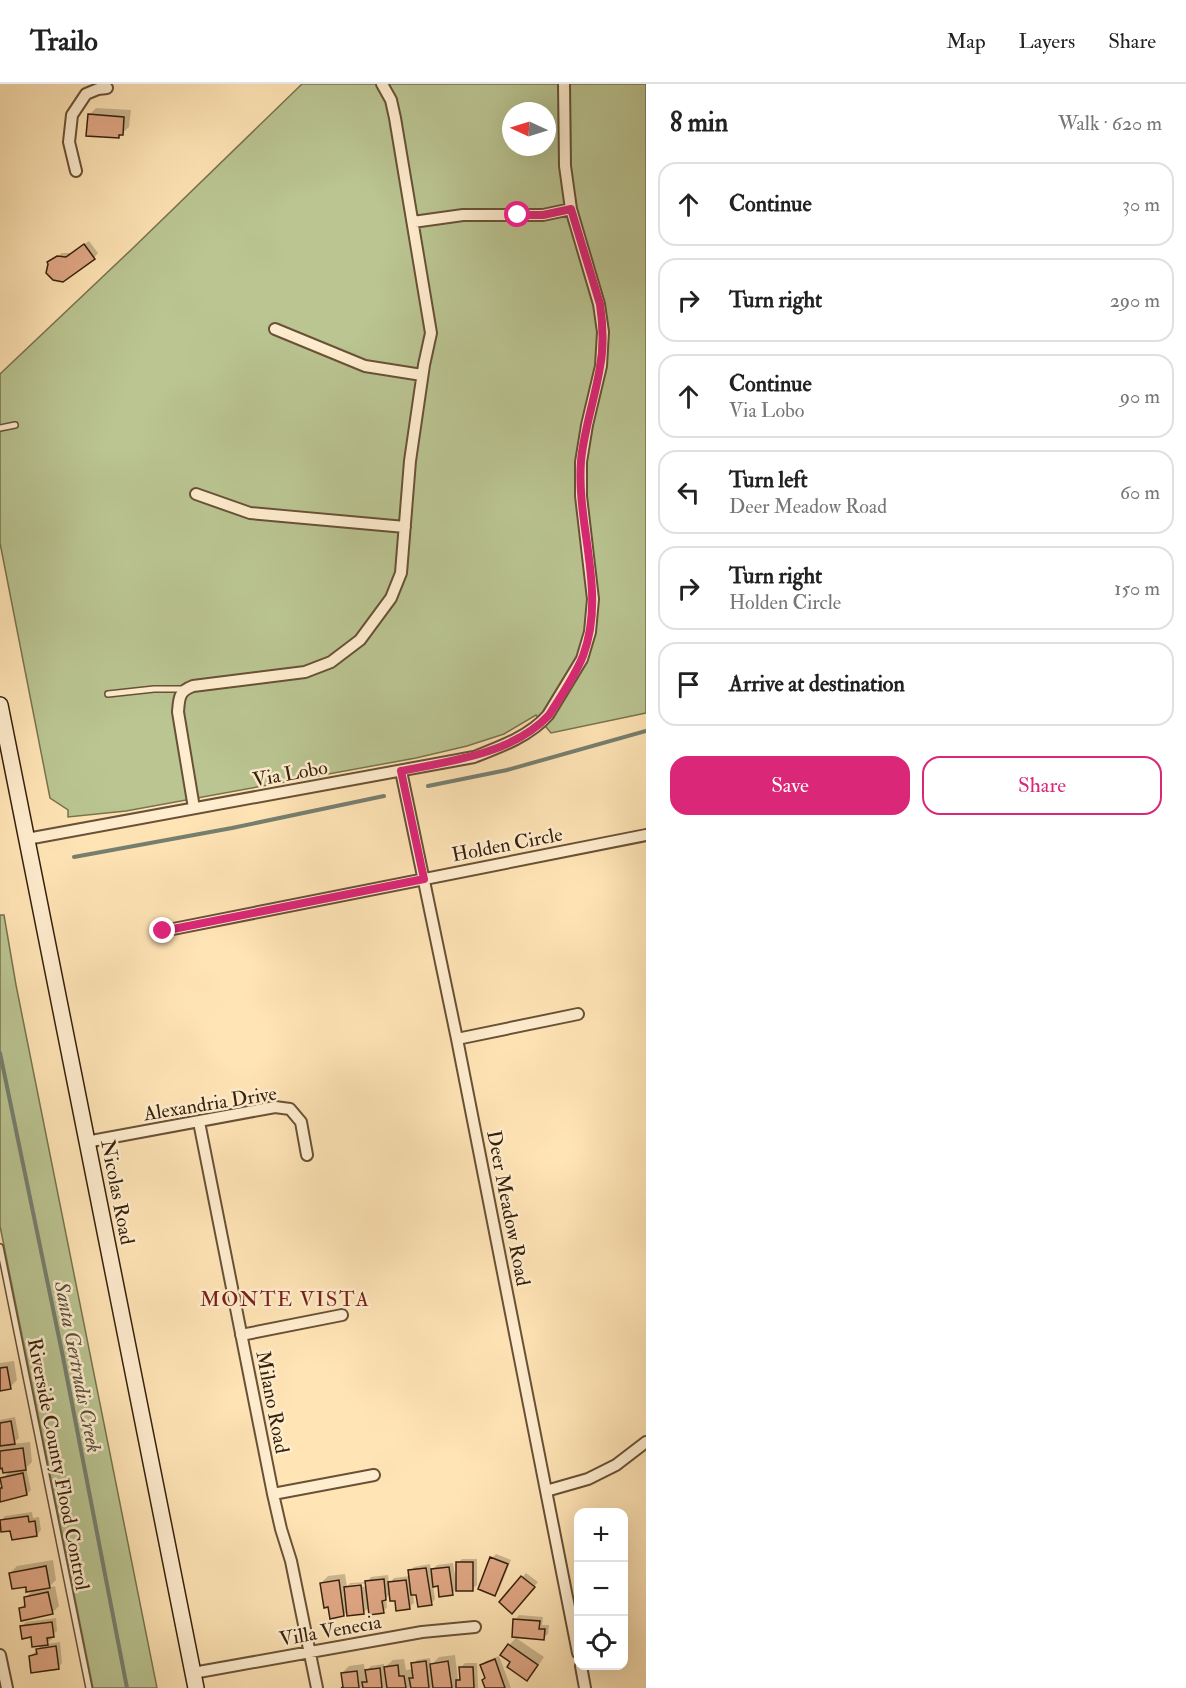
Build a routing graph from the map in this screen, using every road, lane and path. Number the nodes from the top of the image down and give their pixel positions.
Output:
1 (382, 84) edge
2 (564, 84) edge
3 (107, 88) dead end
4 (76, 171) dead end
5 (571, 209) junction
6 (413, 222) junction
7 (275, 329) dead end
8 (422, 375) junction
9 (15, 425) dead end
10 (0, 428) edge
11 (196, 494) dead end
12 (405, 527) junction
13 (185, 688) junction
14 (108, 694) dead end
15 (0, 705) edge
16 (401, 771) junction
17 (194, 808) junction
18 (646, 835) edge
19 (27, 839) junction
20 (424, 879) junction
21 (163, 931) dead end
22 (578, 1014) dead end
23 (457, 1039) junction
24 (199, 1122) junction
25 (86, 1142) junction
26 (307, 1155) dead end
27 (0, 1247) edge
28 (342, 1315) dead end
29 (241, 1335) junction
30 (646, 1442) edge
31 (374, 1475) dead end
32 (546, 1491) junction
33 (273, 1494) junction
34 (475, 1627) dead end
35 (574, 1628) edge
36 (309, 1651) junction
37 (0, 1655) edge
38 (582, 1670) edge
39 (195, 1681) edge
40 (7, 1688) edge
41 (89, 1688) edge
42 (317, 1688) edge
43 (585, 1688) edge

1 - 6 street
2 - 5 street
3 - 4 street
5 - 6 street
5 - 16 street, Via Lobo
6 - 8 street
7 - 8 street
8 - 12 street
9 - 10 lane
11 - 12 street
12 - 13 street
13 - 14 lane
13 - 17 street
15 - 19 main road, Nicolas Road
16 - 17 street, Via Lobo
16 - 20 street, Deer Meadow Road
17 - 19 street, Via Lobo
18 - 20 street, Holden Circle
19 - 25 main road, Nicolas Road
20 - 21 street, Holden Circle
20 - 23 street, Deer Meadow Road
22 - 23 street
23 - 32 street, Deer Meadow Road
24 - 25 street, Alexandria Drive
24 - 26 street, Alexandria Drive
24 - 29 street, Milano Road
25 - 39 main road, Nicolas Road
27 - 41 lane, Riverside County Flood Control
28 - 29 street
29 - 33 street, Milano Road
30 - 32 street
31 - 33 street
32 - 35 street, Deer Meadow Road
33 - 36 street, Milano Road
34 - 36 street, Villa Venecia
36 - 39 street, Villa Venecia
36 - 42 street, Milano Road
37 - 40 street
38 - 43 street

